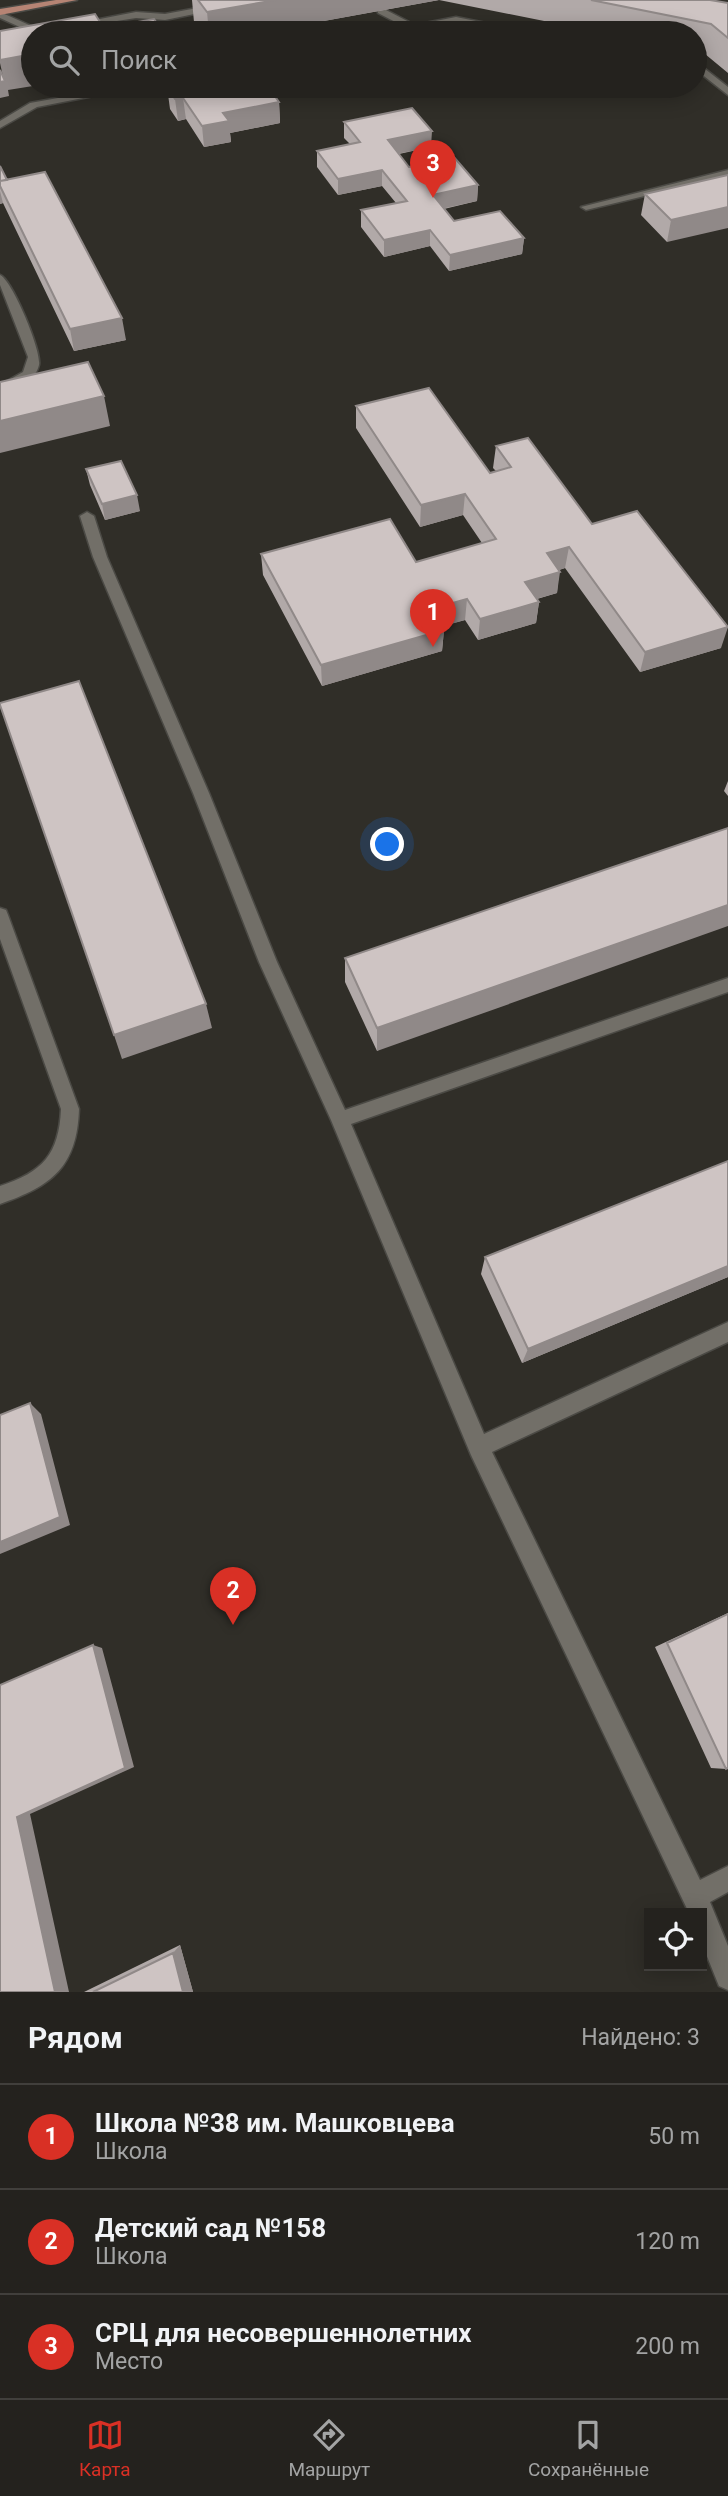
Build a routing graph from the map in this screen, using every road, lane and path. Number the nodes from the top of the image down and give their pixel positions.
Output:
1 (72, 0) edge
2 (225, 0) edge
3 (381, 11) dead end
4 (0, 14) edge
5 (98, 21) edge
6 (400, 21) edge
7 (21, 25) edge
8 (707, 74) edge
9 (728, 92) edge
10 (73, 98) edge
11 (0, 125) edge
12 (728, 173) edge
13 (586, 207) dead end
14 (0, 278) edge
15 (0, 388) edge
16 (87, 516) dead end
17 (0, 915) edge
18 (728, 985) edge
19 (340, 1120) junction
20 (0, 1195) edge
21 (728, 1332) edge
22 (480, 1447) junction
23 (728, 1878) edge
24 (699, 1908) edge
25 (707, 1927) edge
26 (728, 1976) edge

1 - 4 main road
2 - 5 lane
3 - 6 lane
4 - 7 lane
8 - 9 lane
10 - 11 lane
12 - 13 lane
14 - 15 lane
16 - 19 lane
17 - 20 lane
18 - 19 lane
19 - 22 lane
21 - 22 lane
22 - 24 lane
23 - 24 lane
25 - 26 lane

